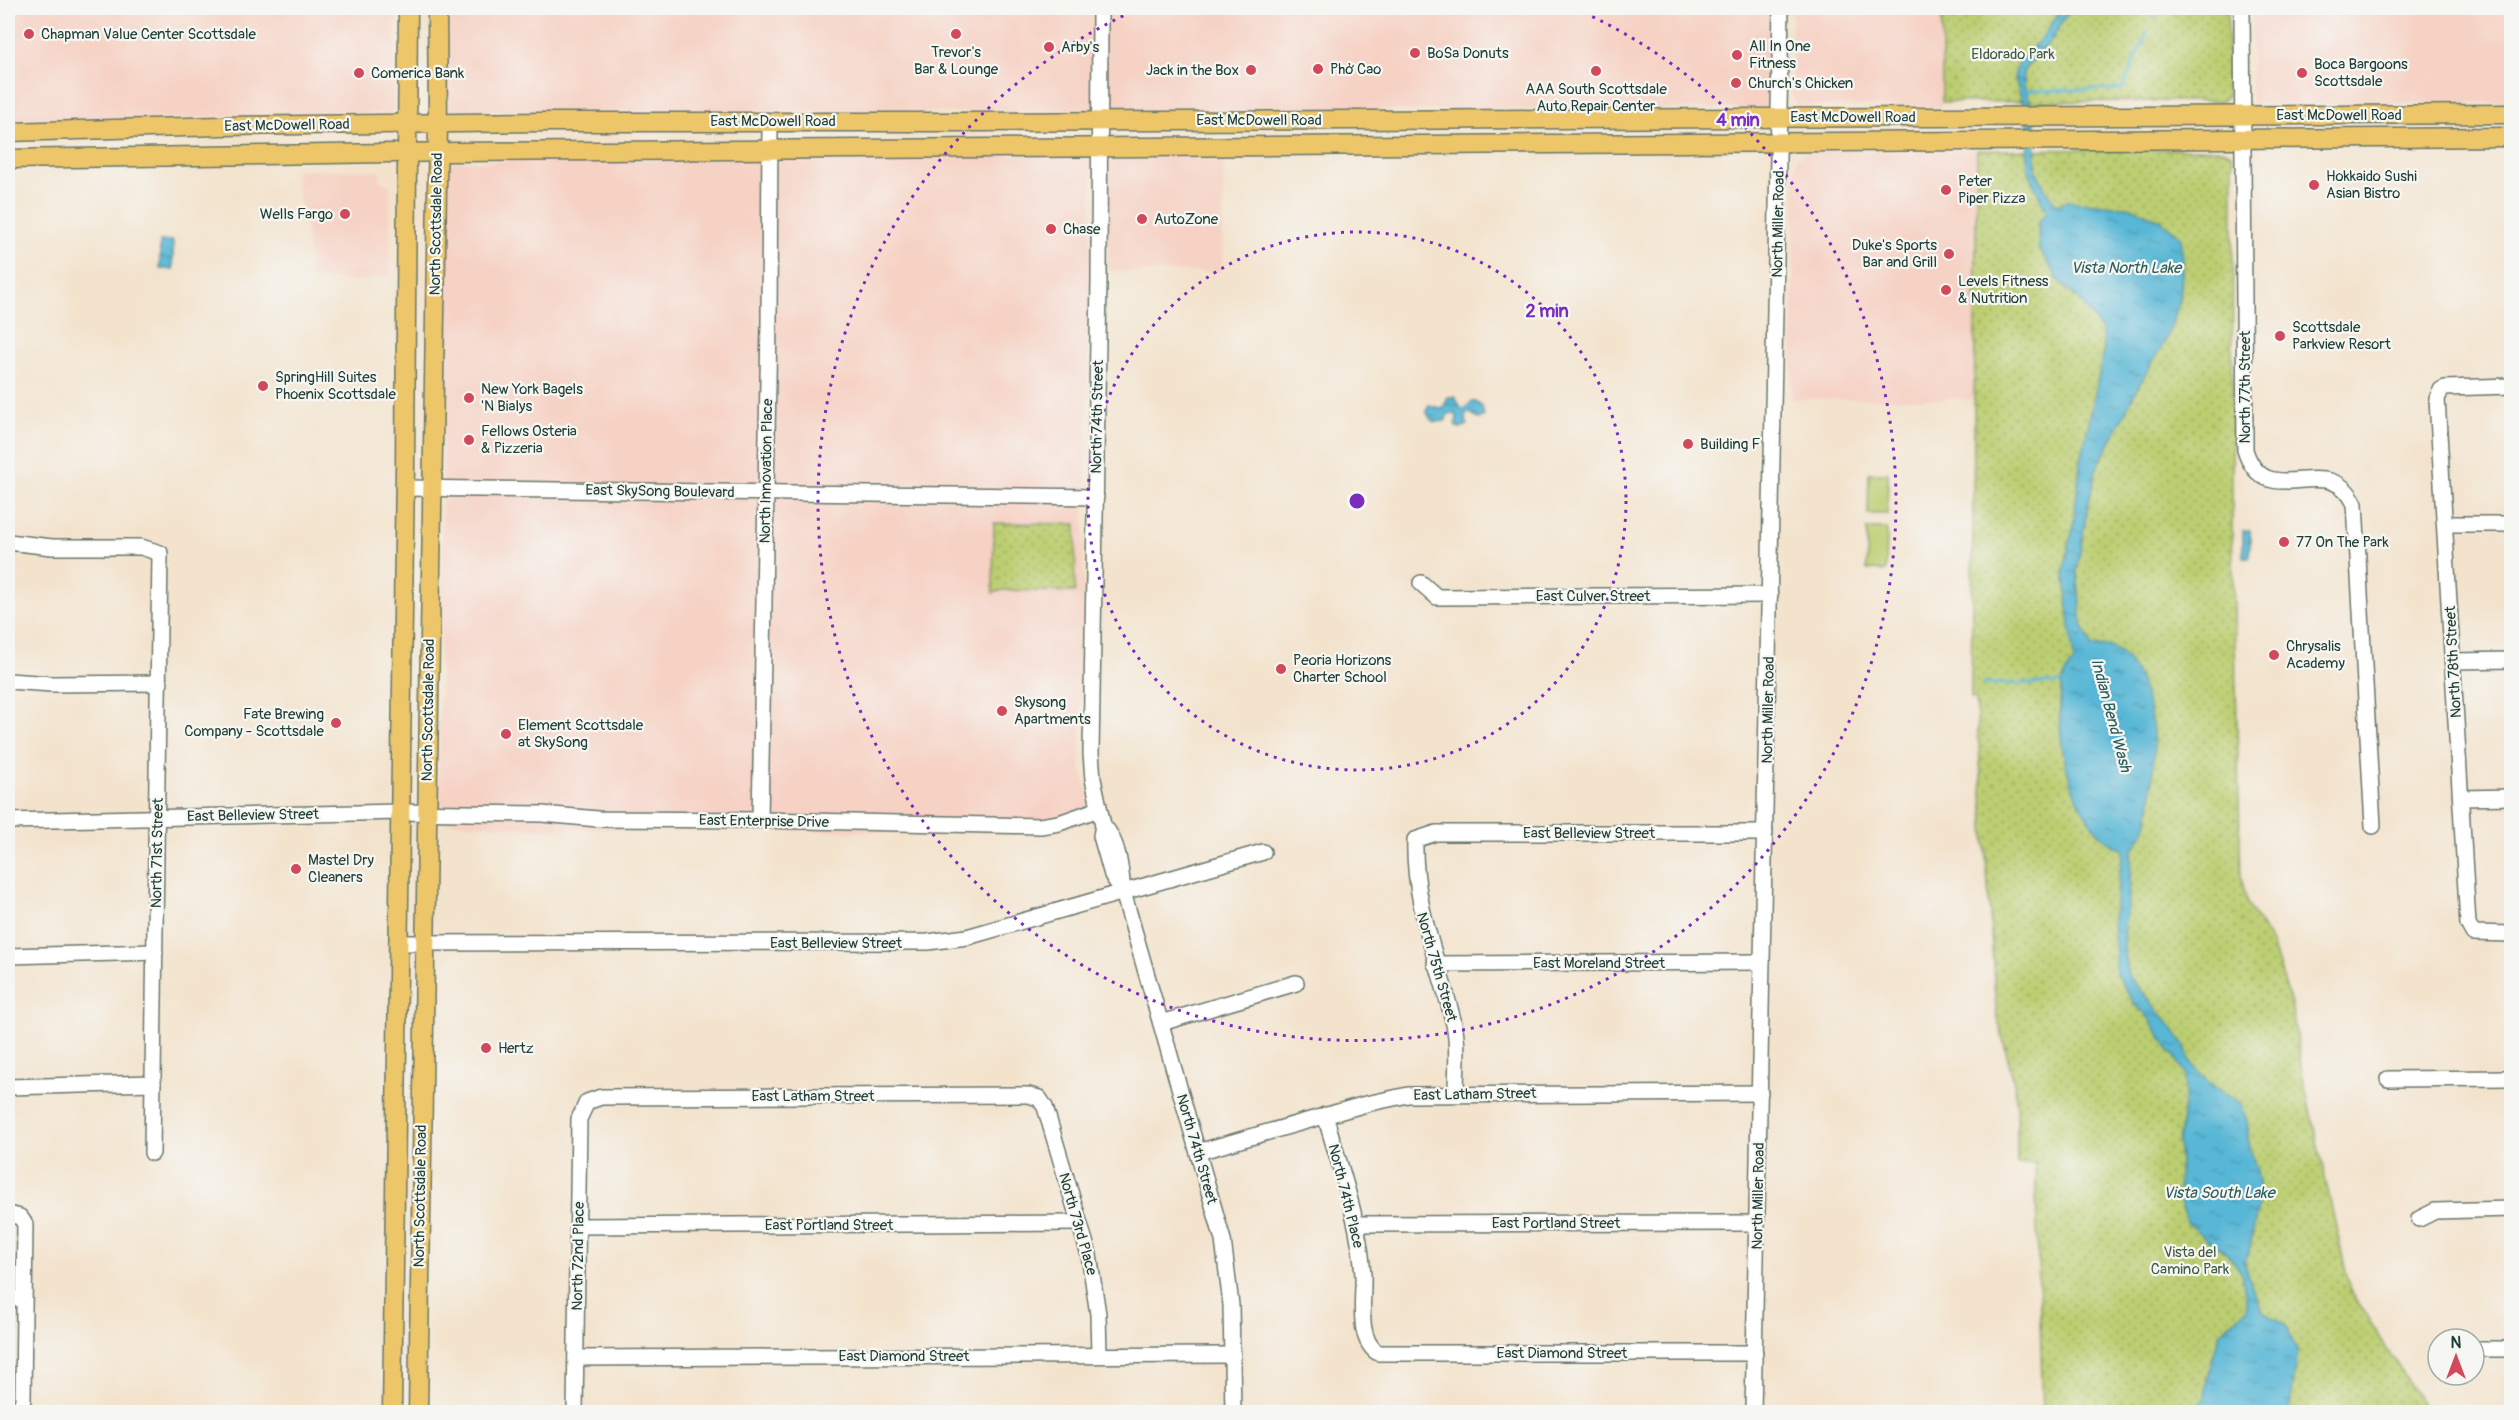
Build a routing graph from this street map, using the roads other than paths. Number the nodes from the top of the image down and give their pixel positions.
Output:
1 (408, 8) edge
2 (437, 8) edge
3 (1100, 8) edge
4 (1781, 8) edge
5 (2242, 8) edge
6 (2511, 114) edge
7 (2241, 115) junction
8 (1780, 117) junction
9 (1100, 120) junction
10 (770, 122) junction
11 (407, 123) junction
12 (438, 123) junction
13 (100, 131) junction
14 (8, 132) edge
15 (2511, 137) edge
16 (2242, 139) junction
17 (1780, 142) junction
18 (1100, 148) junction
19 (770, 151) junction
20 (406, 153) junction
21 (437, 153) junction
22 (100, 158) junction
23 (8, 159) edge
24 (2511, 386) edge
25 (405, 488) junction
26 (431, 488) junction
27 (766, 493) junction
28 (1095, 497) junction
29 (2445, 524) junction
30 (2511, 524) edge
31 (8, 542) edge
32 (1421, 583) dead end
33 (1770, 595) junction
34 (2511, 660) edge
35 (2453, 661) junction
36 (8, 681) edge
37 (160, 683) junction
38 (2511, 797) edge
39 (2461, 798) junction
40 (1099, 809) junction
41 (400, 812) junction
42 (426, 812) junction
43 (158, 817) junction
44 (760, 820) junction
45 (8, 821) edge
46 (2373, 826) dead end
47 (1765, 833) junction
48 (1415, 840) joint
49 (1263, 852) dead end
50 (1123, 892) junction
51 (2511, 934) edge
52 (423, 942) junction
53 (398, 943) junction
54 (155, 952) junction
55 (8, 956) edge
56 (1762, 962) junction
57 (1435, 964) junction
58 (1296, 983) dead end
59 (1161, 1023) junction
60 (2388, 1078) dead end
61 (2511, 1078) edge
62 (153, 1083) junction
63 (8, 1087) edge
64 (1456, 1093) junction
65 (1760, 1093) junction
66 (1039, 1098) joint
67 (587, 1102) joint
68 (1325, 1115) junction
69 (1198, 1152) junction
70 (152, 1153) dead end
71 (2511, 1209) edge
72 (14, 1215) edge
73 (2420, 1219) dead end
74 (1079, 1223) junction
75 (1757, 1223) junction
76 (1356, 1224) junction
77 (579, 1226) junction
78 (15, 1298) edge
79 (1371, 1348) joint
80 (2486, 1349) edge
81 (2511, 1349) edge
82 (1755, 1353) junction
83 (1099, 1355) junction
84 (1233, 1355) junction
85 (576, 1358) junction
86 (18, 1411) edge
87 (392, 1413) edge
88 (418, 1413) edge
89 (575, 1413) edge
90 (1233, 1413) edge
91 (1753, 1413) edge

1 - 11 main road, North Scottsdale Road
2 - 12 main road, North Scottsdale Road
3 - 9 street, North 74th Street
4 - 8 street, North Miller Road
5 - 7 street, North 77th Street
6 - 7 main road, East McDowell Road
7 - 8 main road, East McDowell Road
7 - 16 street, North 77th Street
8 - 9 main road, East McDowell Road
8 - 17 street, North Miller Road
9 - 10 main road, East McDowell Road
9 - 18 street, North 74th Street
10 - 12 main road, East McDowell Road
10 - 19 street, North Innovation Place
11 - 12 main road, East McDowell Road
11 - 13 main road, East McDowell Road
11 - 20 main road, North Scottsdale Road
12 - 21 main road, North Scottsdale Road
13 - 14 main road, East McDowell Road
13 - 22 main road
15 - 16 main road, East McDowell Road
16 - 17 main road, East McDowell Road
16 - 46 street, North 77th Street
17 - 18 main road, East McDowell Road
17 - 33 street, North Miller Road
18 - 19 main road, East McDowell Road
18 - 28 street, North 74th Street
19 - 21 main road, East McDowell Road
19 - 27 street, North Innovation Place
20 - 21 main road, East McDowell Road
20 - 22 main road, East McDowell Road
20 - 25 main road, North Scottsdale Road
21 - 26 main road, North Scottsdale Road
22 - 23 main road, East McDowell Road
24 - 29 street, North 78th Street
25 - 26 street, East SkySong Boulevard
25 - 41 main road, North Scottsdale Road
26 - 27 street, East SkySong Boulevard
26 - 42 main road, North Scottsdale Road
27 - 28 street, East SkySong Boulevard
27 - 44 street, North Innovation Place
28 - 40 street, North 74th Street
29 - 30 street
29 - 35 street, North 78th Street
31 - 37 street, North 71st Street
32 - 33 street, East Culver Street
33 - 47 street, North Miller Road
34 - 35 street
35 - 39 street, North 78th Street
36 - 37 street
37 - 43 street, North 71st Street
38 - 39 street
39 - 51 street, North 78th Street
40 - 44 street, East Enterprise Drive
40 - 50 street, North 74th Street
41 - 42 street, East Belleview Street
41 - 43 street, East Belleview Street
41 - 53 main road, North Scottsdale Road
42 - 44 street, East Enterprise Drive
42 - 52 main road, North Scottsdale Road
43 - 45 street, East Belleview Street
43 - 54 street, North 71st Street
47 - 48 street, East Belleview Street
47 - 56 street, North Miller Road
48 - 57 street, North 75th Street
49 - 50 street, East Belleview Street
50 - 52 street, East Belleview Street
50 - 59 street, North 74th Street
52 - 53 street, East Belleview Street
52 - 88 main road, North Scottsdale Road
53 - 87 main road, North Scottsdale Road
54 - 55 street
54 - 62 street, North 71st Street
56 - 57 street, East Moreland Street
56 - 65 street, North Miller Road
57 - 64 street, North 75th Street
58 - 59 street
59 - 69 street, North 74th Street
60 - 61 street
62 - 63 street
62 - 70 street, North 71st Street
64 - 65 street, East Latham Street
64 - 68 street, East Latham Street
65 - 75 street, North Miller Road
66 - 67 street, East Latham Street
66 - 74 street, North 73rd Place
67 - 77 street, North 72nd Place
68 - 69 street, East Latham Street
68 - 76 street, North 74th Place
69 - 84 street, North 74th Street
71 - 73 street
72 - 78 street
74 - 77 street, East Portland Street
74 - 83 street, North 73rd Place
75 - 76 street, East Portland Street
75 - 82 street, North Miller Road
76 - 79 street, North 74th Place
77 - 85 street, North 72nd Place
78 - 86 street
79 - 82 street, East Diamond Street
80 - 81 street
82 - 91 street, North Miller Road
83 - 84 street, East Diamond Street
83 - 85 street, East Diamond Street
84 - 90 street, North 74th Street
85 - 89 street, North 72nd Place

